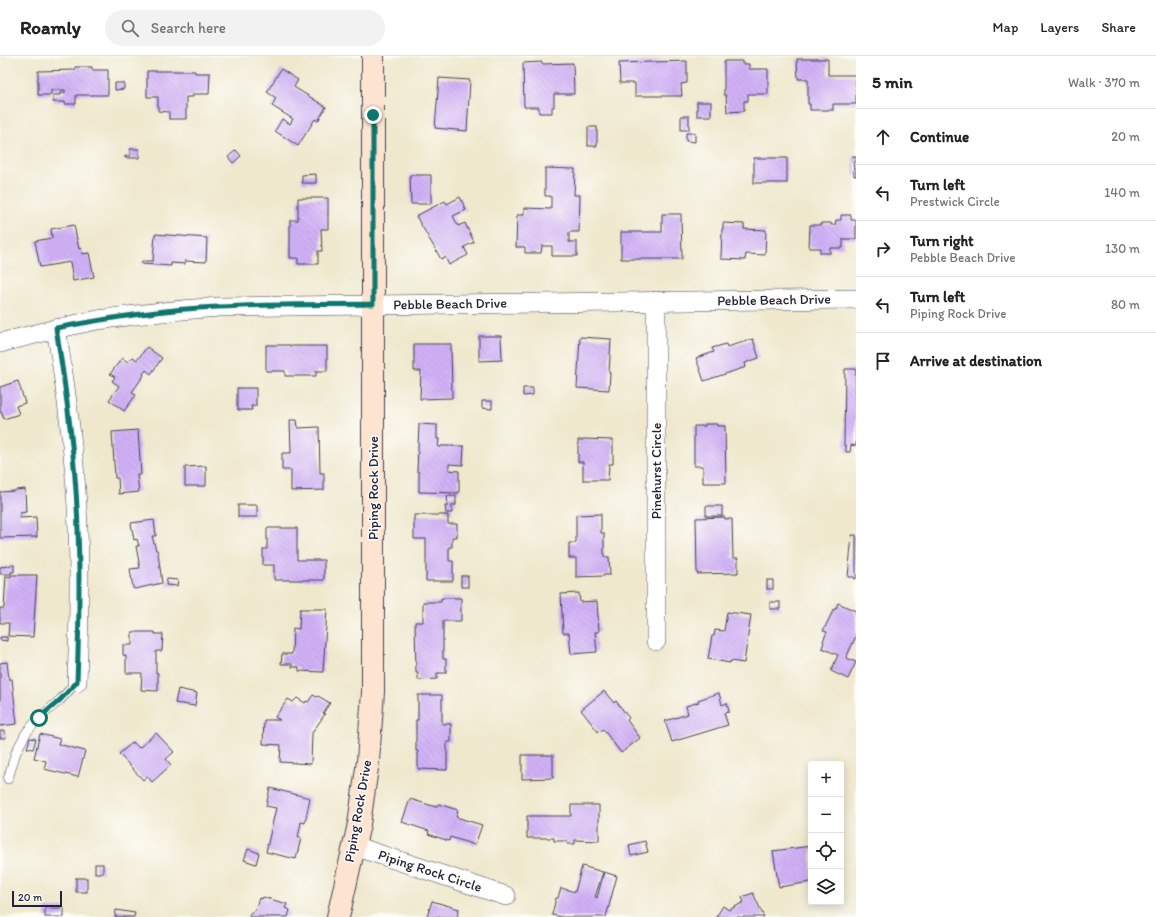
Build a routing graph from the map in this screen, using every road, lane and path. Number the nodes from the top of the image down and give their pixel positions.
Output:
1 (373, 56) edge
2 (856, 299) edge
3 (656, 301) junction
4 (373, 304) junction
5 (56, 328) junction
6 (0, 343) edge
7 (656, 641) dead end
8 (77, 682) joint
9 (8, 778) dead end
10 (354, 846) junction
11 (506, 896) dead end
12 (338, 917) edge

1 - 4 street, Piping Rock Drive
2 - 3 street, Pebble Beach Drive
3 - 4 street, Pebble Beach Drive
3 - 7 street, Pinehurst Circle
4 - 5 street, Pebble Beach Drive
4 - 10 street, Piping Rock Drive
5 - 6 street, Pebble Beach Drive
5 - 8 street
8 - 9 lane
10 - 11 street, Piping Rock Circle
10 - 12 street, Piping Rock Drive

